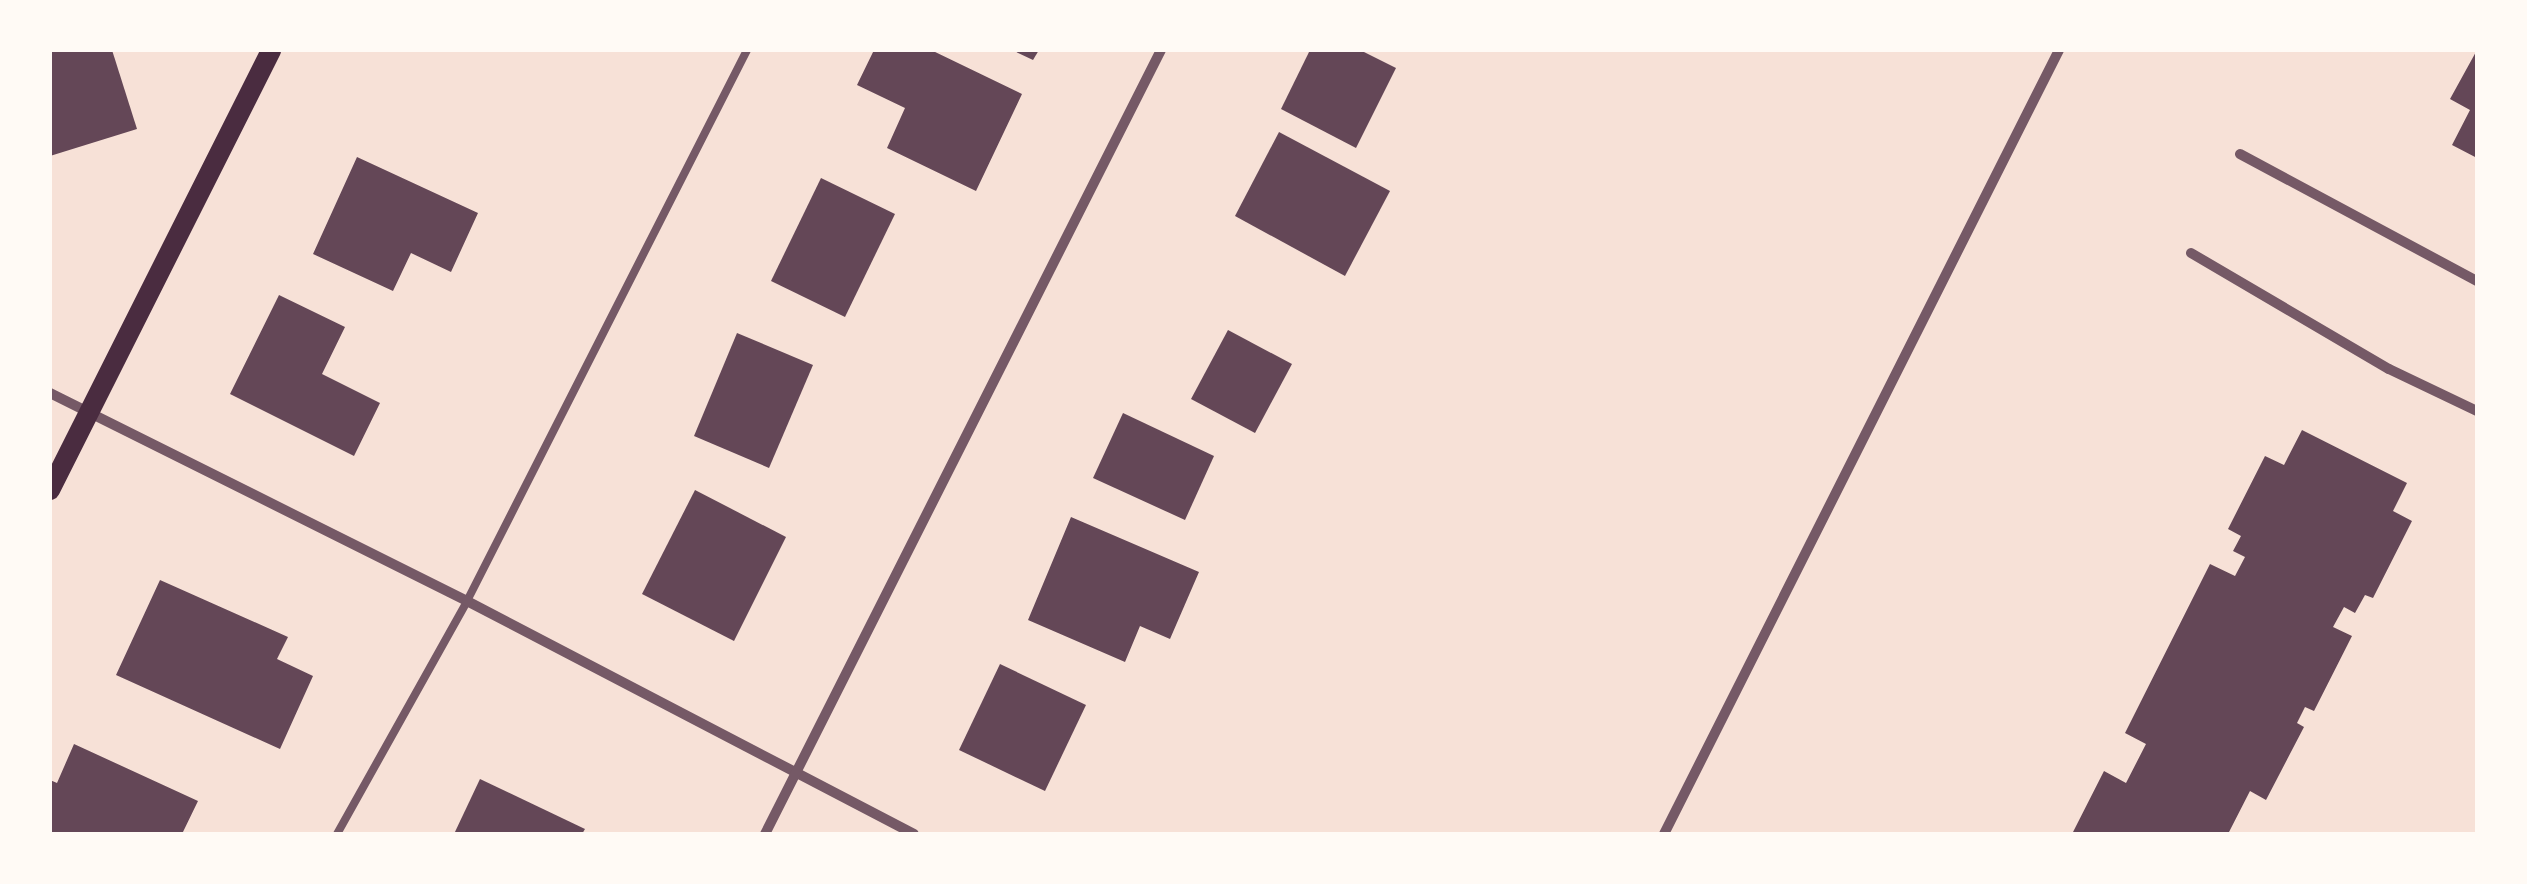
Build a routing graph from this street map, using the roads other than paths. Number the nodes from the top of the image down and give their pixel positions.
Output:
1 (271, 50) edge
2 (748, 50) edge
3 (1162, 50) edge
4 (2059, 50) edge
5 (2240, 154) dead end
6 (2191, 252) dead end
7 (2477, 281) edge
8 (50, 393) edge
9 (2477, 411) edge
10 (90, 413) junction
11 (50, 490) edge
12 (467, 601) junction
13 (798, 771) junction
14 (337, 834) edge
15 (765, 834) edge
16 (914, 834) edge
17 (1664, 834) edge

1 - 10 main road
2 - 12 lane
3 - 13 street
4 - 17 street
5 - 7 street
6 - 9 street
8 - 10 street
10 - 11 main road
10 - 12 street
12 - 13 street
12 - 14 lane
13 - 15 street
13 - 16 street

